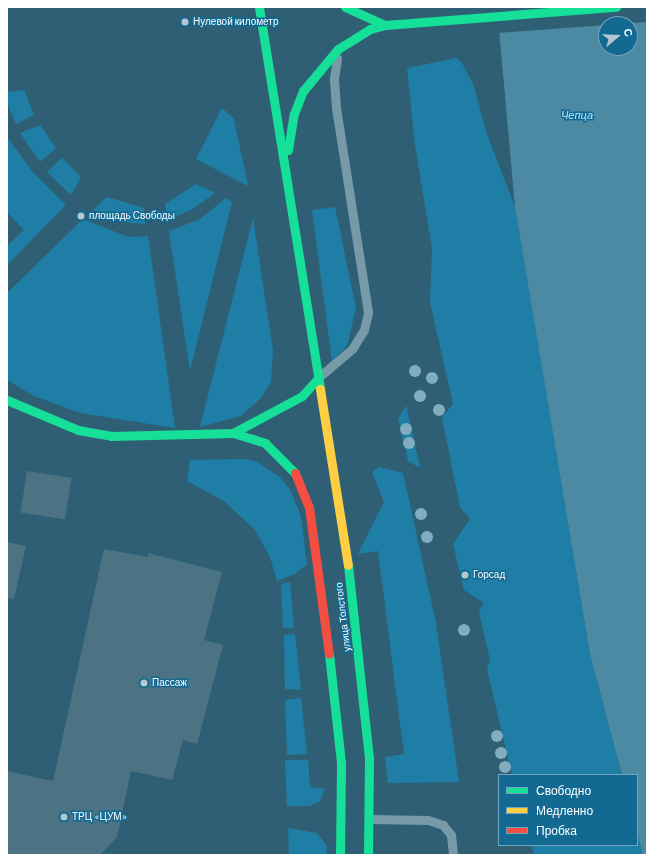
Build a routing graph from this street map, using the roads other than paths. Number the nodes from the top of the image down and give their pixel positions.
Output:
1 (259, 7) edge
2 (345, 7) edge
3 (616, 7) edge
4 (385, 25) junction
5 (338, 49) junction
6 (288, 190) junction
7 (318, 378) junction
8 (7, 400) edge
9 (233, 433) junction
10 (370, 819) junction
11 (340, 855) edge
12 (368, 855) edge
13 (453, 855) edge

1 - 6 main road
2 - 4 main road
3 - 4 main road
4 - 5 main road
5 - 6 main road
5 - 7 lane
6 - 7 main road
7 - 9 main road
7 - 10 main road, улица Толстого
8 - 9 main road
9 - 11 main road, улица Толстого
10 - 12 main road, улица Толстого
10 - 13 lane

